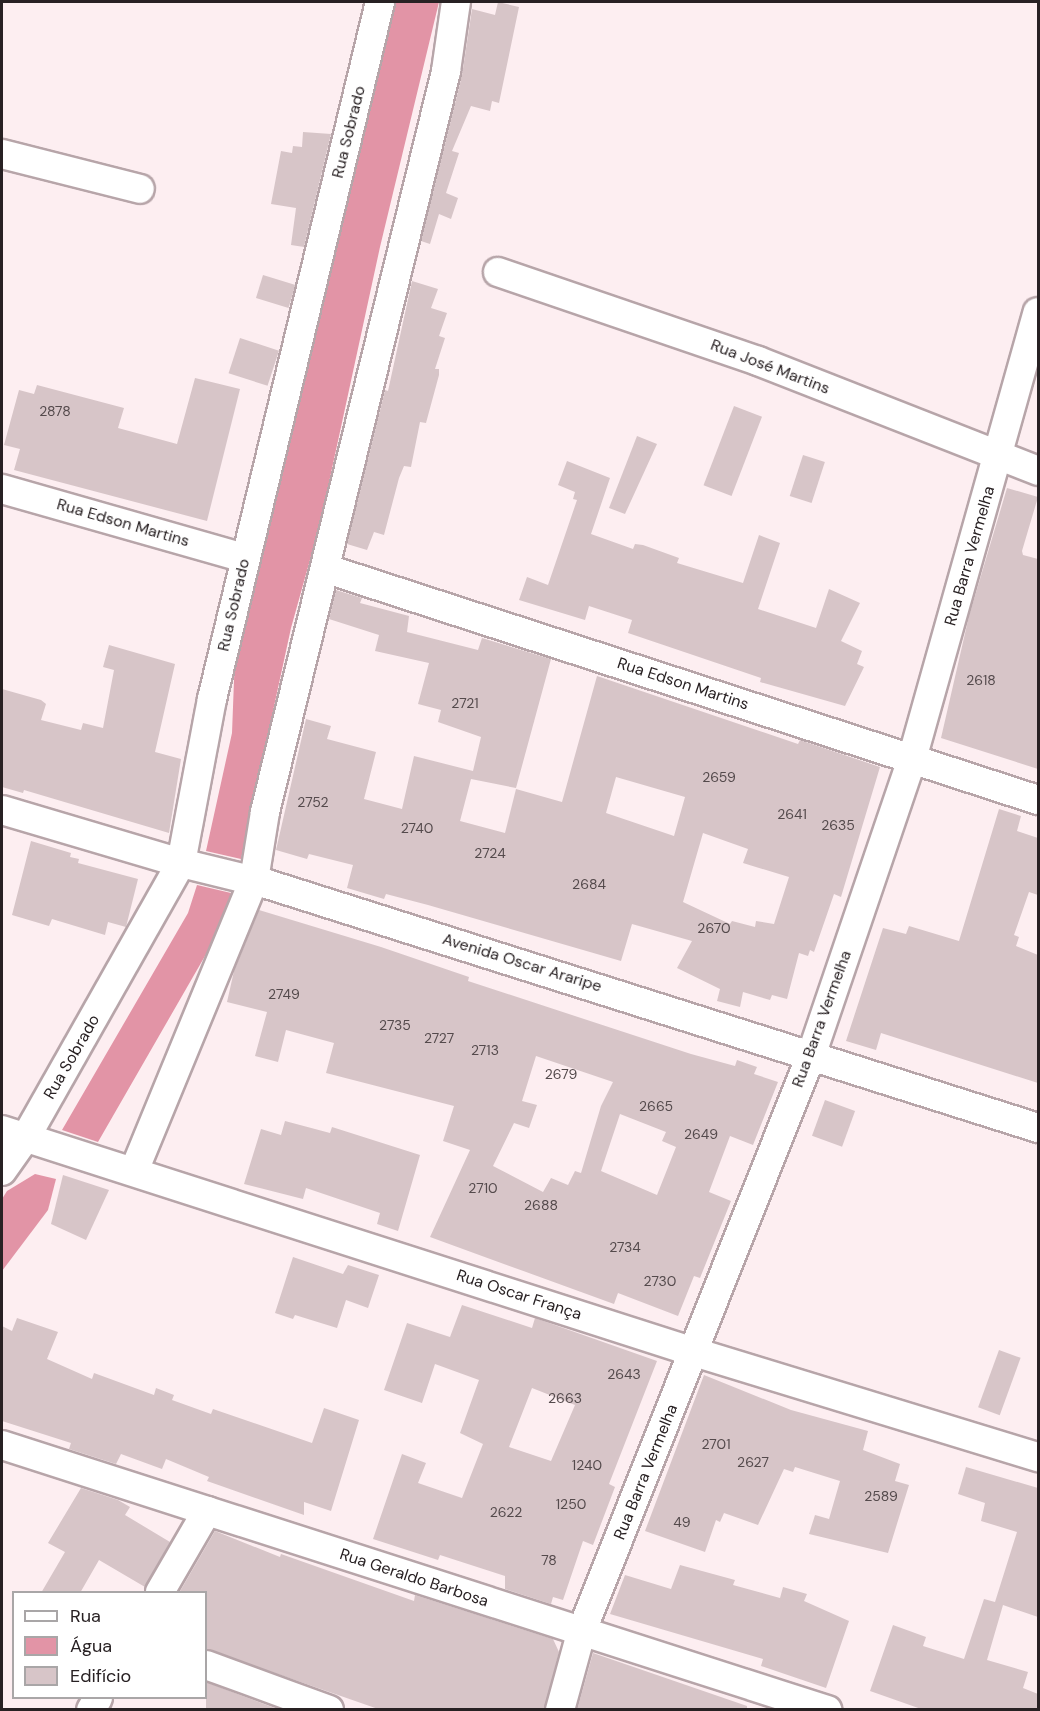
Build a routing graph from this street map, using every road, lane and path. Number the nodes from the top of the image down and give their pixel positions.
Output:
1 (380, 2) edge
2 (456, 2) edge
3 (2, 154) edge
4 (140, 189) dead end
5 (498, 272) dead end
6 (1038, 312) edge
7 (998, 457) junction
8 (1038, 471) edge
9 (2, 489) edge
10 (245, 558) junction
11 (327, 569) junction
12 (912, 759) junction
13 (1038, 800) edge
14 (2, 810) edge
15 (181, 863) junction
16 (254, 880) junction
17 (812, 1053) junction
18 (1038, 1128) edge
19 (14, 1134) edge
20 (2, 1171) edge
21 (134, 1172) junction
22 (694, 1352) junction
23 (2, 1445) edge
24 (1038, 1457) edge
25 (207, 1511) junction
26 (161, 1591) edge
27 (581, 1633) junction
28 (207, 1665) edge
29 (765, 1699) edge
30 (328, 1710) edge
31 (560, 1710) edge
32 (827, 1710) edge

1 - 10 street, Rua Sobrado
2 - 11 street
3 - 4 street
5 - 7 street, Rua José Martins
6 - 7 street, Rua Barra Vermelha
7 - 8 street, Rua José Martins
7 - 12 street, Rua Barra Vermelha
9 - 10 street, Rua Edson Martins
10 - 15 street, Rua Sobrado
11 - 12 street, Rua Edson Martins
11 - 16 street
12 - 13 street, Rua Edson Martins
12 - 17 street, Rua Barra Vermelha
14 - 15 street, Avenida Oscar Araripe
15 - 16 street, Avenida Oscar Araripe
15 - 19 street, Rua Sobrado
16 - 17 street, Avenida Oscar Araripe
16 - 21 street
17 - 18 street, Avenida Oscar Araripe
17 - 22 street, Rua Barra Vermelha
19 - 20 street, Rua Sobrado
19 - 21 street, Rua Oscar França
21 - 22 street, Rua Oscar França
22 - 24 street, Rua Oscar França
22 - 27 street, Rua Barra Vermelha
23 - 25 street, Rua Geraldo Barbosa
25 - 26 street
25 - 27 street, Rua Geraldo Barbosa
27 - 29 street, Rua Geraldo Barbosa
27 - 31 street, Rua Barra Vermelha
28 - 30 street
29 - 32 street, Rua Geraldo Barbosa

